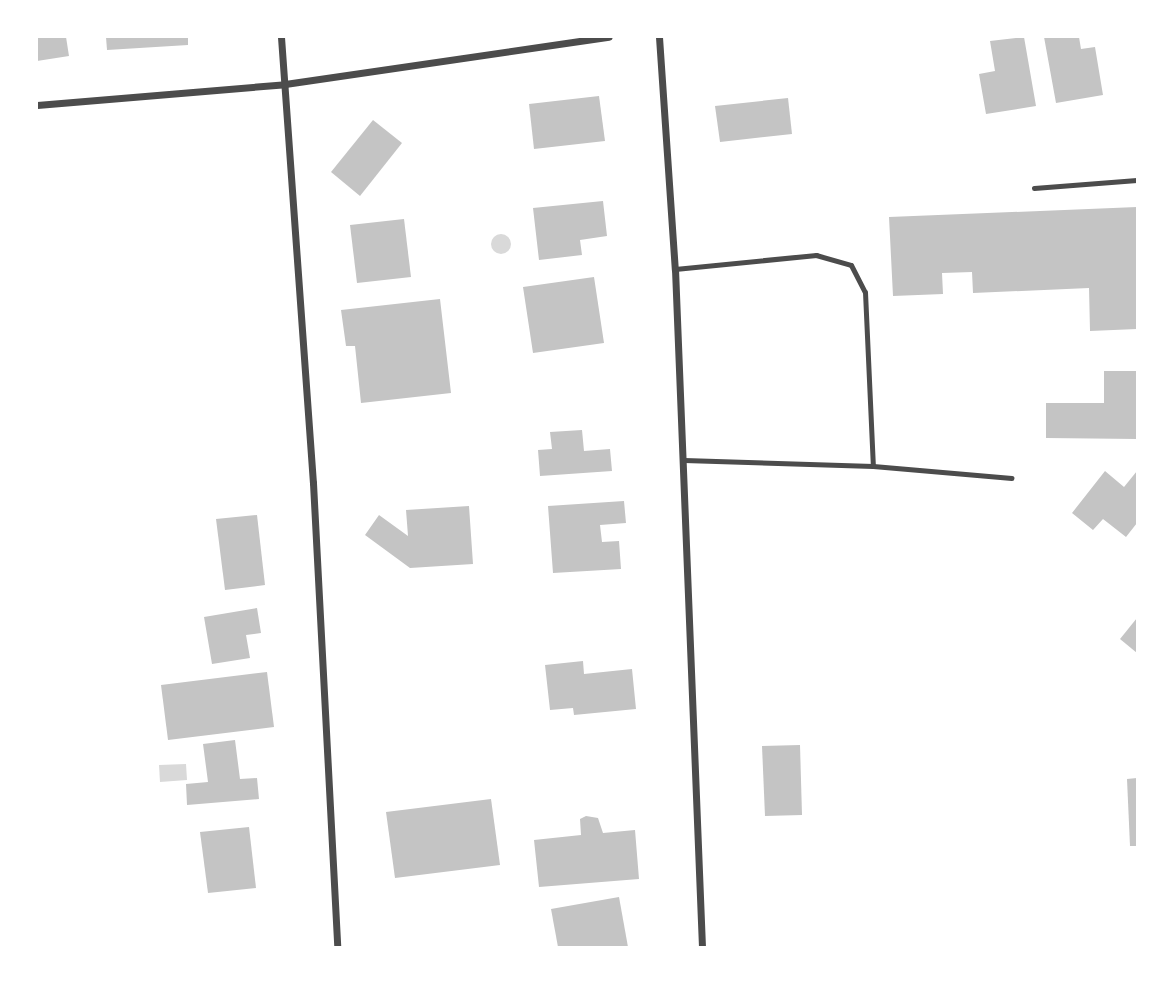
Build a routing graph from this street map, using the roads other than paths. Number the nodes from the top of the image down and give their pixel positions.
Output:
1 (281, 37) edge
2 (610, 37) edge
3 (659, 37) edge
4 (285, 84) junction
5 (37, 105) edge
6 (1137, 180) edge
7 (1034, 188) dead end
8 (675, 269) junction
9 (684, 460) junction
10 (873, 466) junction
11 (1010, 478) dead end
12 (337, 947) edge
13 (702, 947) edge

1 - 4 street
2 - 4 street
3 - 8 street
4 - 5 street
4 - 12 street
6 - 7 lane
8 - 9 street
8 - 10 lane
9 - 10 lane
9 - 13 street
10 - 11 lane

